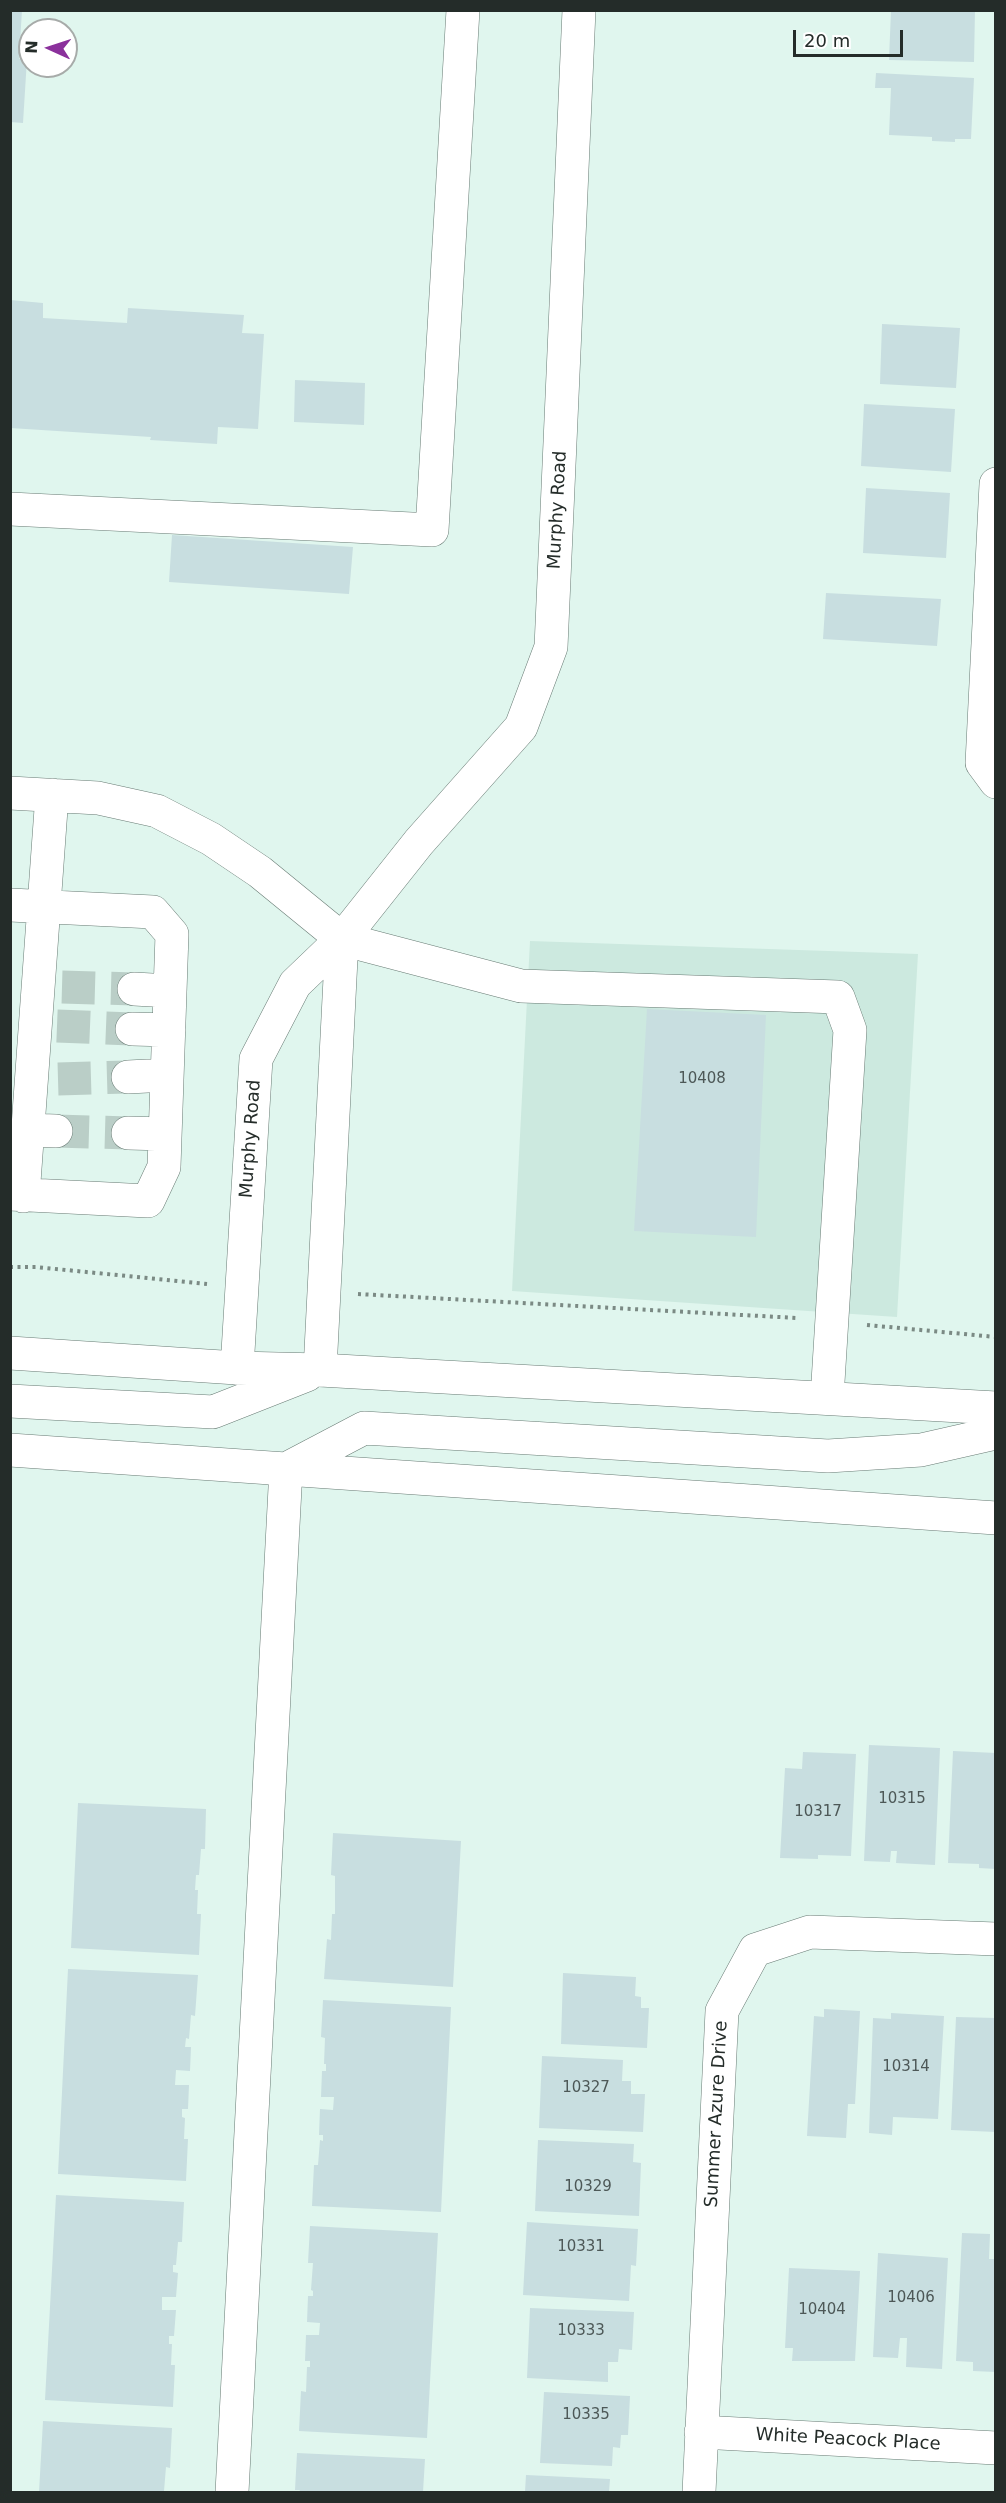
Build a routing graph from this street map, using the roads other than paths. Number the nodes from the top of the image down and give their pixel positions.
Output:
1 (463, 10) edge
2 (579, 10) edge
3 (996, 484) edge
4 (10, 509) edge
5 (996, 782) edge
6 (10, 793) edge
7 (52, 795) junction
8 (10, 905) edge
9 (44, 907) junction
10 (342, 939) junction
11 (134, 989) tunnel mouth
12 (170, 991) junction
13 (132, 1029) tunnel mouth
14 (169, 1030) junction
15 (167, 1075) junction
16 (128, 1077) tunnel mouth
17 (128, 1133) tunnel mouth
18 (165, 1134) junction
19 (17, 1195) edge
20 (10, 1353) edge
21 (237, 1368) junction
22 (320, 1370) junction
23 (827, 1398) junction
24 (10, 1401) edge
25 (996, 1408) edge
26 (996, 1433) edge
27 (10, 1450) edge
28 (286, 1469) junction
29 (996, 1518) edge
30 (996, 1939) edge
31 (702, 2433) junction
32 (996, 2448) edge
33 (232, 2493) edge
34 (699, 2493) edge

1 - 4 street
2 - 10 street, Murphy Road
3 - 5 street
6 - 7 street
7 - 9 street
7 - 10 street
8 - 9 street
9 - 12 street
9 - 19 street
10 - 21 street, Murphy Road
10 - 22 street
10 - 23 street
11 - 12 street
12 - 14 street
13 - 14 street
14 - 15 street
15 - 16 street
15 - 18 street
17 - 18 street
18 - 19 street
20 - 21 street
21 - 22 street
22 - 23 street
22 - 24 street
23 - 25 street
26 - 28 street
27 - 28 street
28 - 29 street
28 - 33 street
30 - 31 street, Summer Azure Drive
31 - 32 street, White Peacock Place
31 - 34 street, Summer Azure Drive

